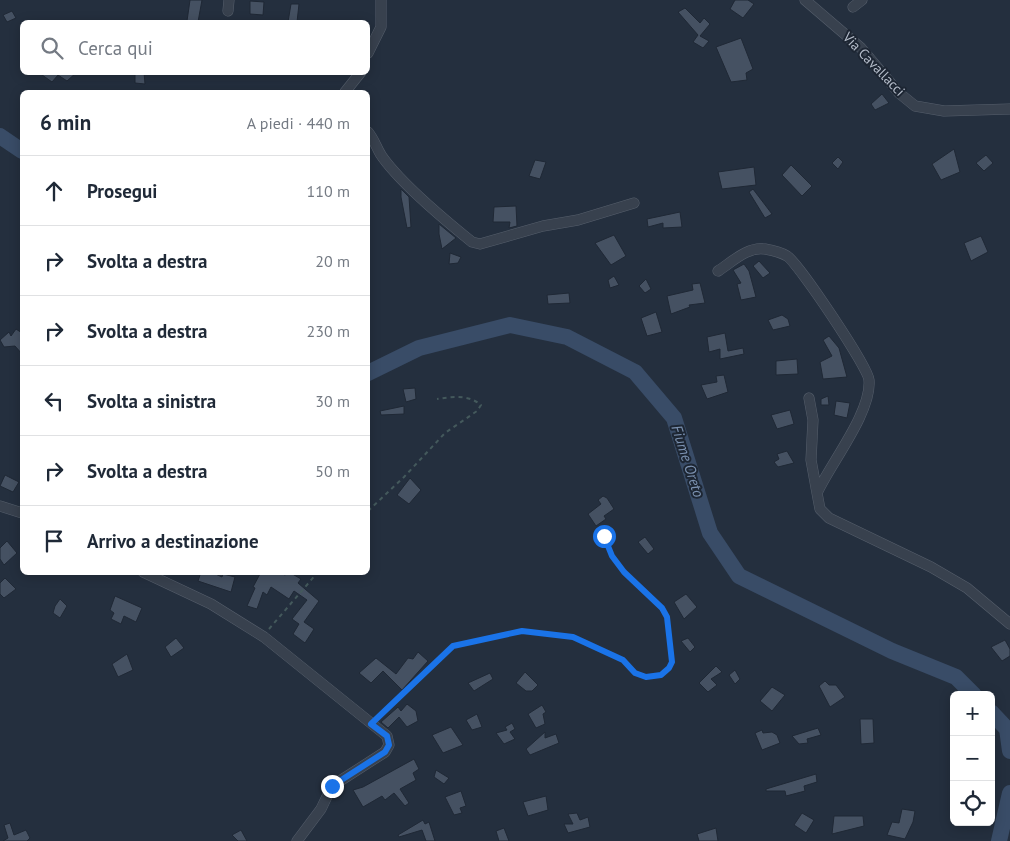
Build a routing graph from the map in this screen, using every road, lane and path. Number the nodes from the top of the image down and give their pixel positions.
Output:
1 (229, 0) edge
2 (381, 0) edge
3 (805, 0) edge
4 (862, 0) edge
5 (853, 7) dead end
6 (228, 11) dead end
7 (370, 49) edge
8 (359, 75) edge
9 (347, 90) edge
10 (1010, 109) edge
11 (370, 134) edge
12 (634, 203) dead end
13 (718, 271) dead end
14 (809, 398) dead end
15 (437, 399) dead end
16 (817, 494) junction
17 (0, 506) edge
18 (370, 509) edge
19 (20, 512) edge
20 (604, 536) dead end
21 (149, 575) edge
22 (315, 575) edge
23 (1010, 624) edge
24 (263, 636) junction
25 (371, 724) junction
26 (297, 841) edge

1 - 6 street
2 - 7 street
3 - 10 street, Via Cavallacci
4 - 5 street
8 - 9 street
11 - 12 street
13 - 16 street
14 - 16 street
15 - 18 path
16 - 23 street
17 - 19 street
20 - 25 path
21 - 24 street
22 - 24 path
24 - 25 street
25 - 26 street

